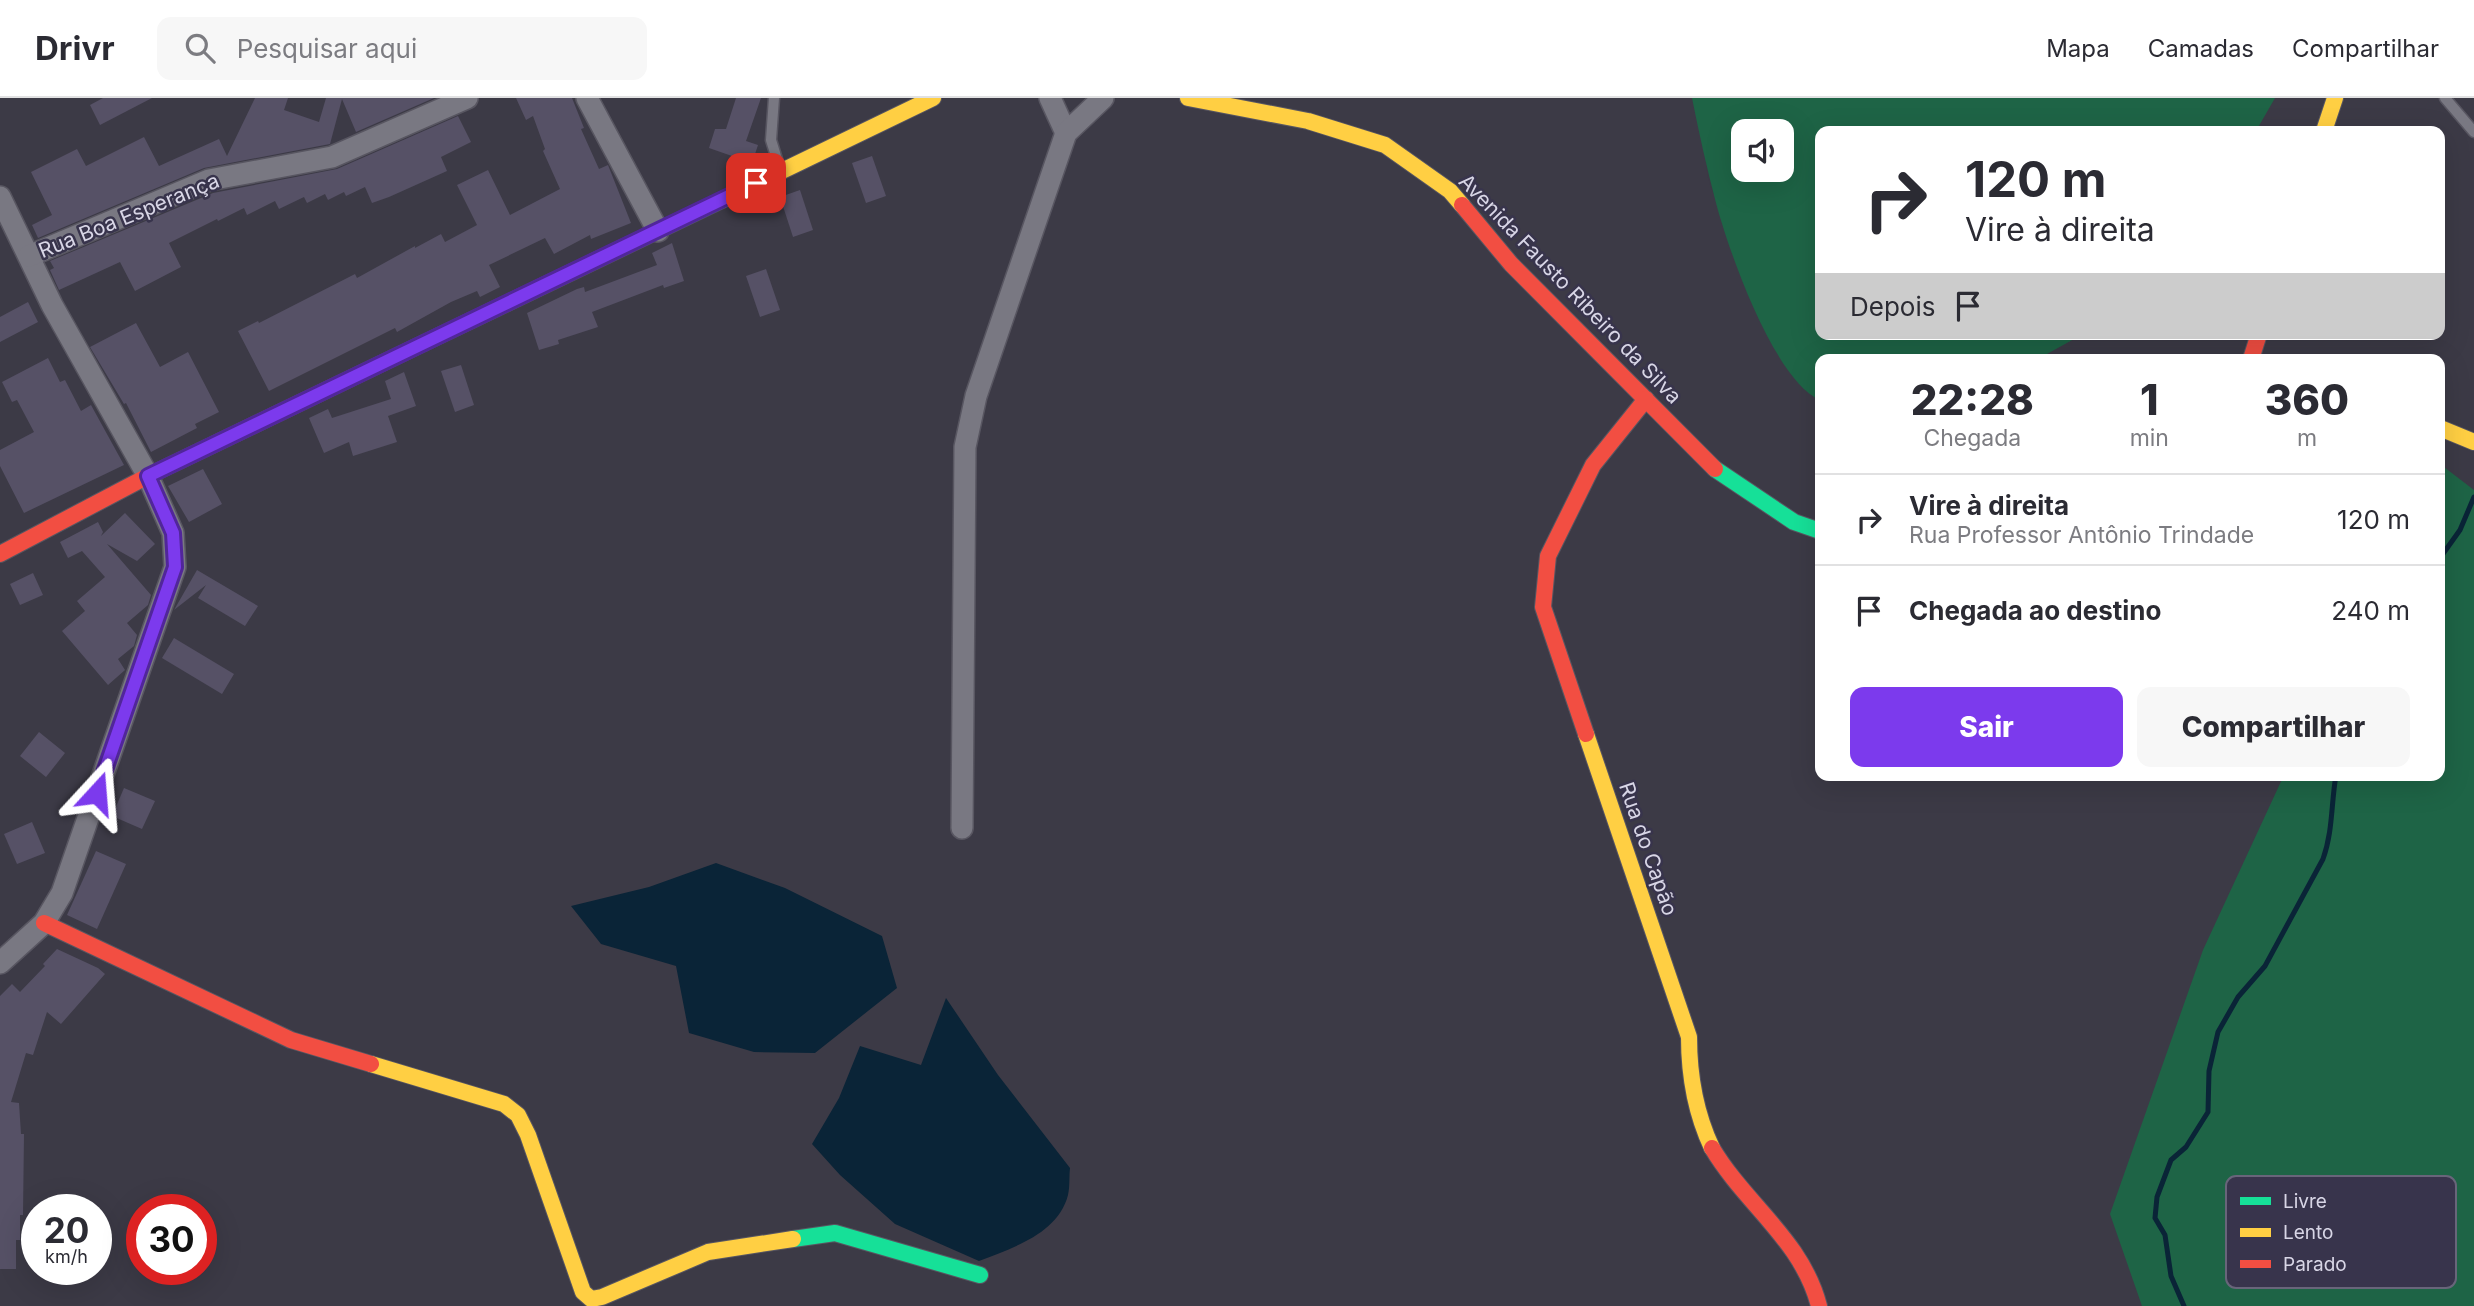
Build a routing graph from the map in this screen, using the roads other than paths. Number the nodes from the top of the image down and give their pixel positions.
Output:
1 (467, 98) edge
2 (587, 98) edge
3 (775, 98) edge
4 (933, 98) edge
5 (1050, 98) edge
6 (1103, 98) edge
7 (1188, 98) edge
8 (2335, 98) edge
9 (2445, 98) edge
10 (2326, 126) edge
11 (2474, 132) edge
12 (1066, 133) junction
13 (780, 172) junction
14 (0, 197) edge
15 (658, 231) junction
16 (29, 256) junction
17 (1646, 399) junction
18 (2445, 430) edge
19 (2474, 442) edge
20 (148, 476) junction
21 (1815, 529) edge
22 (0, 554) edge
23 (962, 828) dead end
24 (44, 923) junction
25 (0, 963) edge
26 (980, 1275) dead end
27 (1819, 1306) edge

1 - 16 street, Rua Boa Esperança
2 - 15 street
3 - 13 lane
4 - 13 street
5 - 12 street
6 - 12 street
7 - 17 street, Avenida Fausto Ribeiro da Silva
8 - 10 street
9 - 11 lane
12 - 23 street
13 - 15 street
14 - 16 street
15 - 20 street
16 - 20 street
17 - 21 street, Avenida Fausto Ribeiro da Silva
17 - 27 street, Rua do Capão
18 - 19 street
20 - 22 street
20 - 24 street
24 - 25 street
24 - 26 street

